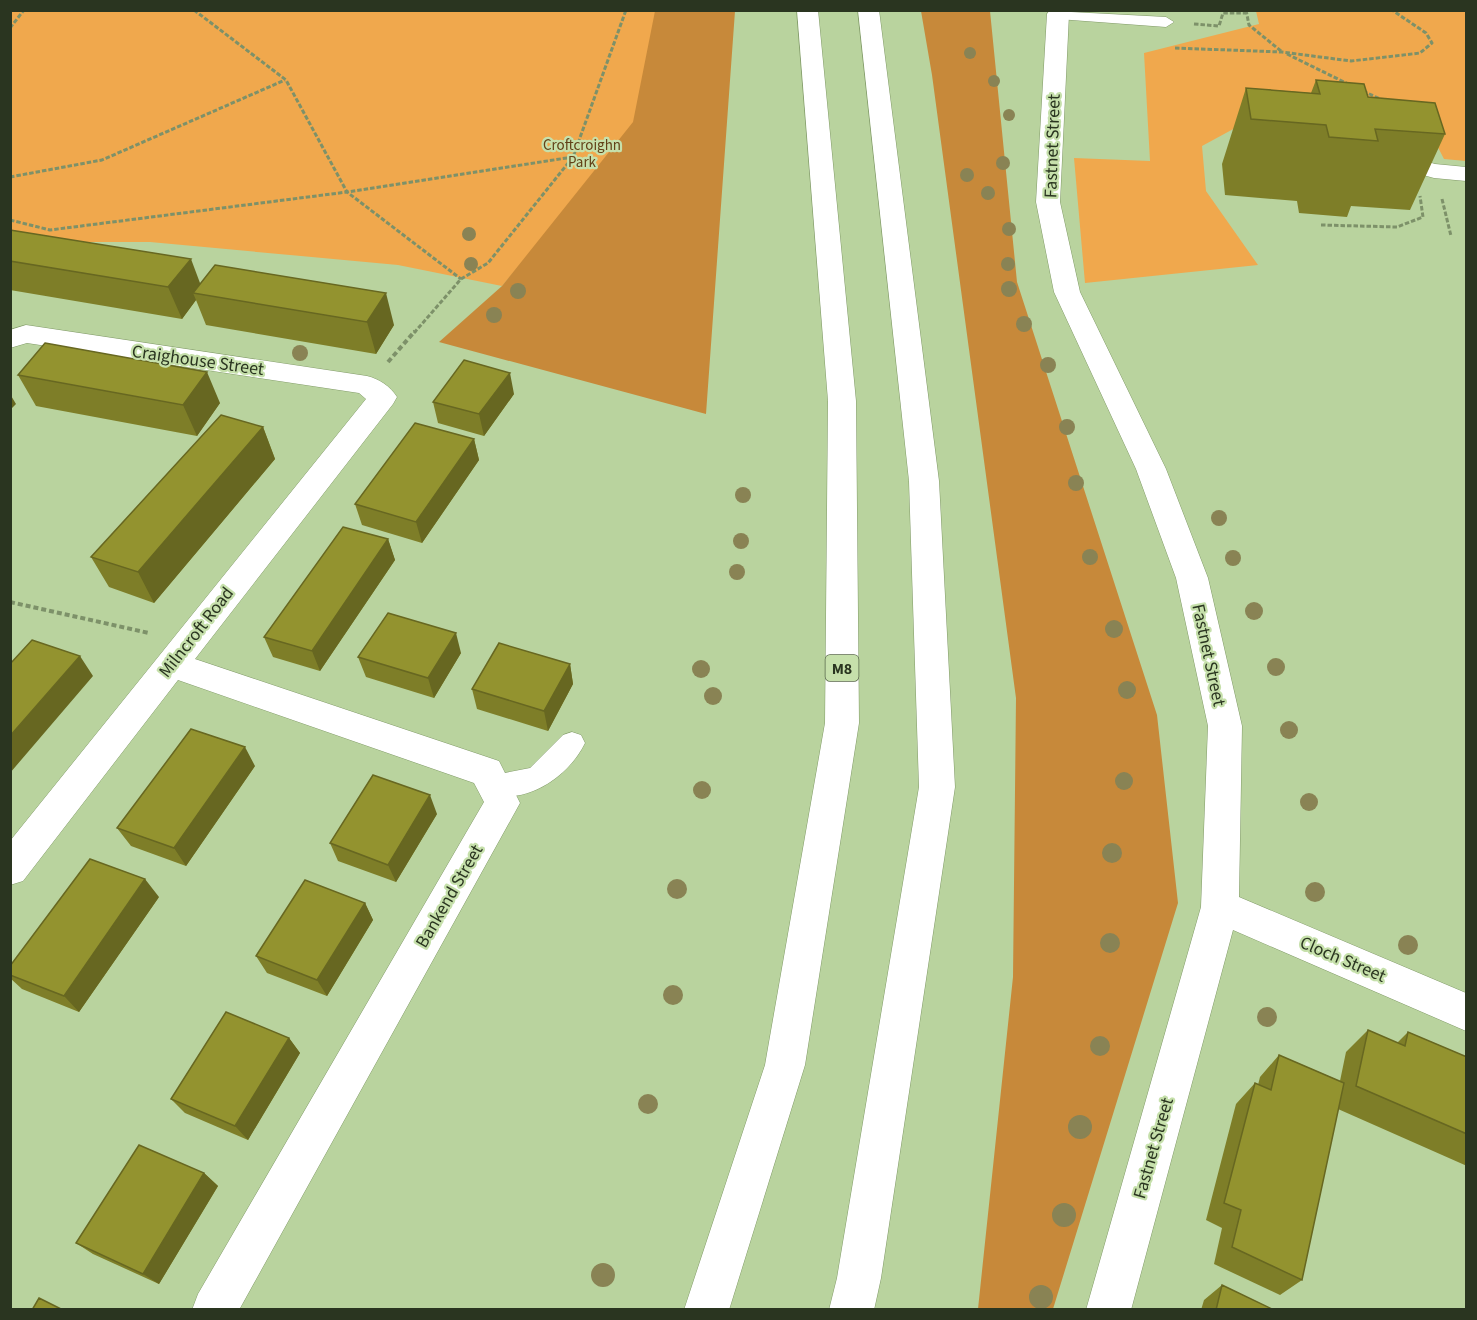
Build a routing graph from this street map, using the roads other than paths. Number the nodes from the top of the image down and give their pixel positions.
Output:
1 (807, 10) edge
2 (868, 10) edge
3 (1058, 14) joint
4 (1166, 22) road end
5 (1367, 142) edge
6 (1467, 174) edge
7 (10, 339) edge
8 (375, 391) joint
9 (179, 653) junction
10 (572, 743) dead end
11 (494, 785) junction
12 (10, 869) edge
13 (1220, 907) junction
14 (1467, 1012) edge
15 (214, 1310) edge
16 (706, 1310) edge
17 (851, 1310) edge
18 (1108, 1310) edge

1 - 16 main road, M8
2 - 17 main road
3 - 4 lane
3 - 13 main road, Fastnet Street
5 - 6 main road
7 - 8 main road, Craighouse Street
8 - 9 main road, Milncroft Road
9 - 11 main road
9 - 12 main road, Milncroft Road
10 - 11 lane
11 - 15 main road, Bankend Street
13 - 14 main road, Cloch Street
13 - 18 main road, Fastnet Street

